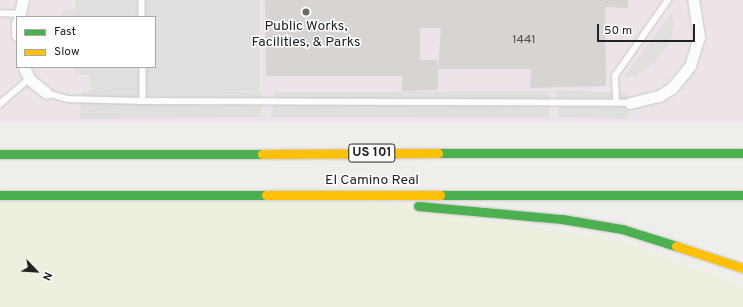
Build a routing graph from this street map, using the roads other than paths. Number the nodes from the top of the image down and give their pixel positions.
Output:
1 (23, 0) edge
2 (142, 0) edge
3 (668, 0) edge
4 (693, 0) edge
5 (0, 13) edge
6 (19, 16) edge
7 (142, 16) edge
8 (16, 17) edge
9 (24, 68) edge
10 (143, 68) edge
11 (29, 79) junction
12 (46, 93) joint
13 (143, 101) junction
14 (616, 103) junction
15 (630, 103) joint
16 (0, 104) edge
17 (743, 153) edge
18 (0, 154) edge
19 (321, 194) junction
20 (0, 195) edge
21 (743, 195) edge
22 (743, 268) edge

1 - 6 street
2 - 7 lane
3 - 14 lane
4 - 15 street
5 - 8 lane
9 - 11 street
10 - 13 lane
11 - 12 street
11 - 16 lane
12 - 13 lane
13 - 14 lane
14 - 15 lane
17 - 18 highway, El Camino Real / US 101
19 - 20 highway, El Camino Real
19 - 21 highway, El Camino Real
19 - 22 highway

